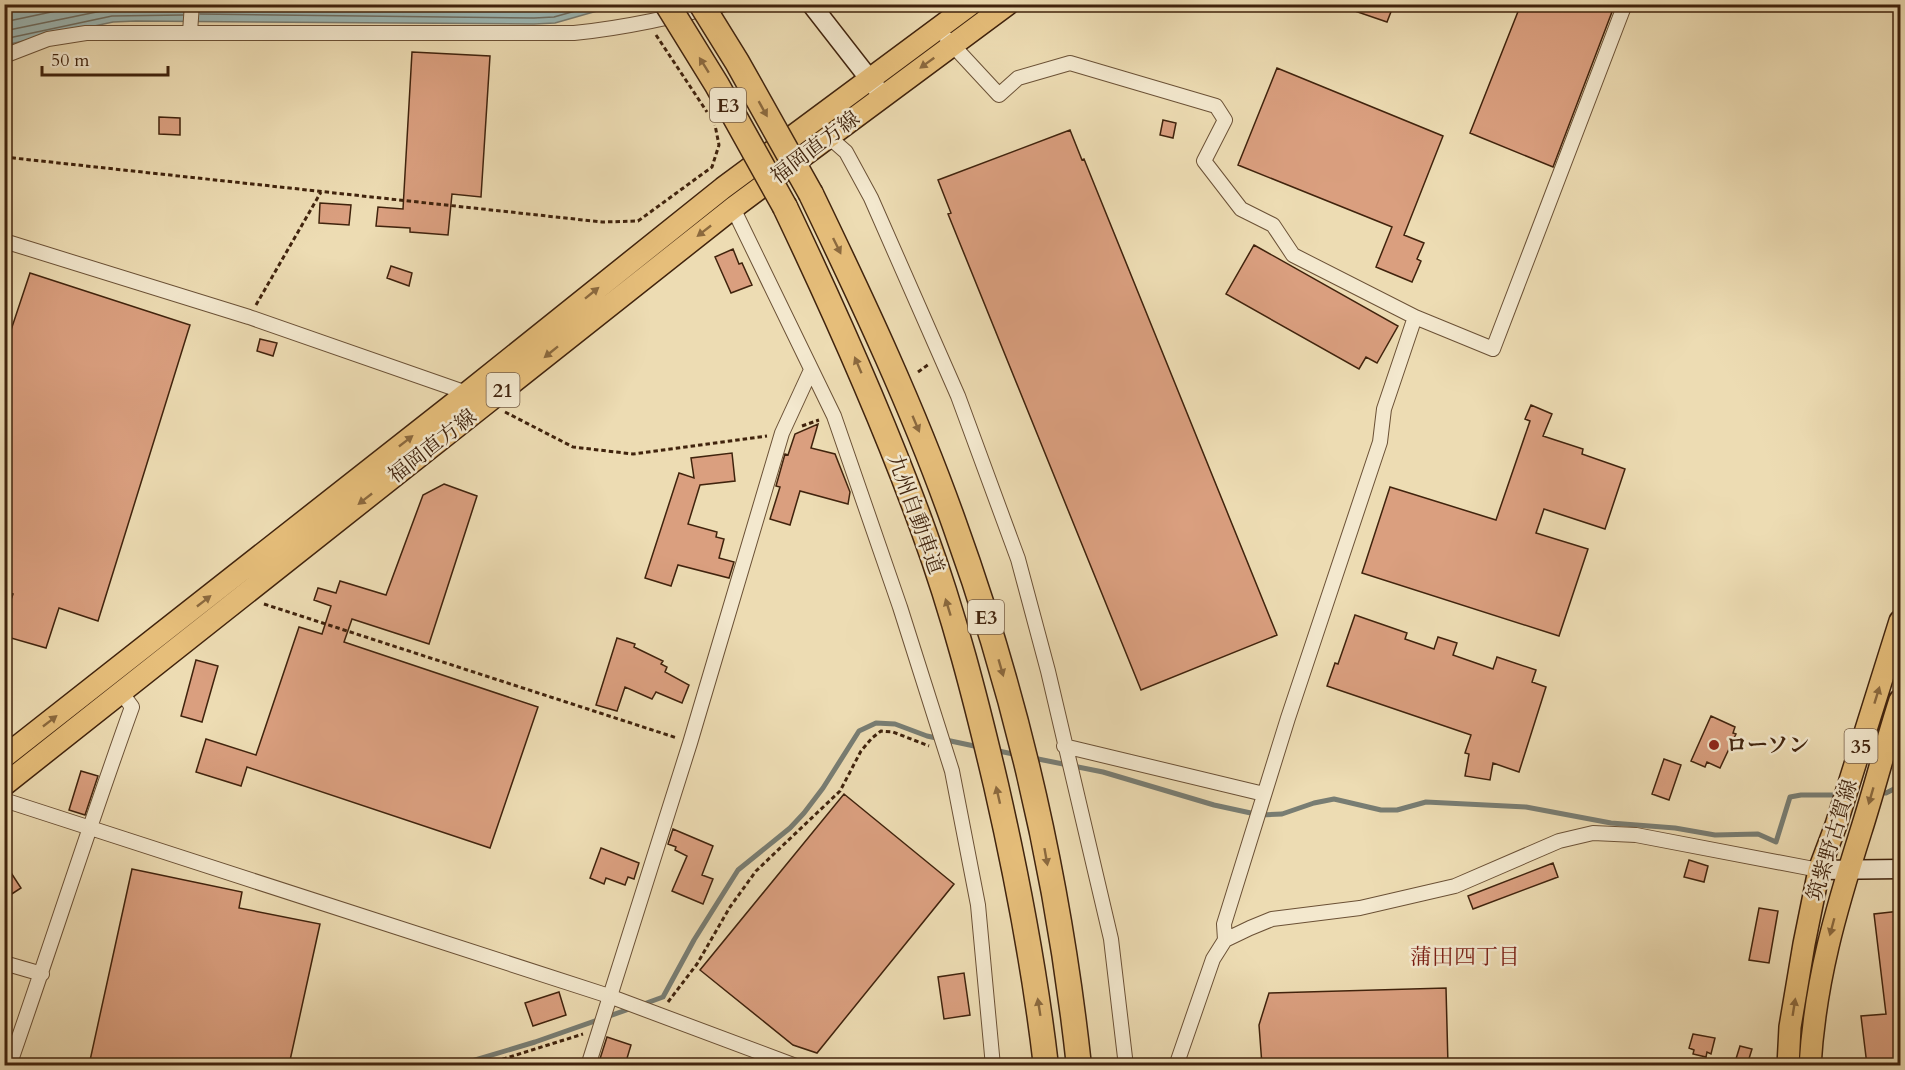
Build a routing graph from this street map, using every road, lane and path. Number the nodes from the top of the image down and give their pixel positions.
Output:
1 (192, 4) edge
2 (667, 4) edge
3 (701, 4) edge
4 (726, 4) edge
5 (811, 4) edge
6 (971, 4) edge
7 (1008, 4) edge
8 (1625, 4) edge
9 (648, 23) junction
10 (191, 25) junction
11 (937, 30) junction
12 (952, 44) junction
13 (4, 56) edge
14 (870, 78) junction
15 (883, 96) junction
16 (709, 116) dead end
17 (715, 125) dead end
18 (829, 136) junction
19 (4, 157) edge
20 (321, 192) junction
21 (733, 208) junction
22 (4, 241) edge
23 (249, 317) junction
24 (1415, 317) junction
25 (811, 370) junction
26 (467, 393) junction
27 (487, 403) junction
28 (834, 416) junction
29 (782, 433) junction
30 (249, 591) junction
31 (1900, 621) edge
32 (122, 692) junction
33 (1900, 700) edge
34 (690, 743) junction
35 (1064, 746) junction
36 (945, 751) junction
37 (4, 757) edge
38 (4, 785) edge
39 (1264, 794) junction
40 (4, 800) edge
41 (89, 828) junction
42 (1819, 870) junction
43 (1847, 870) junction
44 (1900, 870) edge
45 (1225, 940) junction
46 (4, 963) edge
47 (42, 974) junction
48 (609, 996) junction
49 (656, 1014) junction
50 (599, 1029) junction
51 (9, 1065) edge
52 (481, 1065) edge
53 (588, 1065) edge
54 (796, 1065) edge
55 (993, 1065) edge
56 (1046, 1065) edge
57 (1079, 1065) edge
58 (1126, 1065) edge
59 (1176, 1065) edge
60 (1788, 1065) edge
61 (1810, 1065) edge

1 - 10 street
56 -> 2 highway, 九州自動車道 / E3, bridge
3 -> 57 highway, 九州自動車道 / E3, bridge
4 - 9 street
5 - 14 street
6 - 11 main road, 福岡直方線 / 21
7 - 12 main road, 福岡直方線 / 21
8 - 24 street
9 - 10 street
9 - 16 path
10 - 13 street
11 - 12 street
11 - 14 main road, 福岡直方線 / 21
12 -> 15 main road, 福岡直方線 / 21
12 - 24 street
14 - 15 street
26 -> 14 main road, 福岡直方線 / 21
15 - 18 main road, 福岡直方線 / 21
17 - 20 path
18 - 21 main road, 福岡直方線 / 21
18 - 35 street
19 - 20 path
20 - 23 path
21 - 25 street
21 -> 27 main road, 福岡直方線 / 21
22 - 23 street
23 - 26 street
24 - 39 street
25 - 28 street
25 - 29 street
37 -> 26 main road, 福岡直方線 / 21
27 - 29 path
27 -> 30 main road, 福岡直方線 / 21
28 - 29 path
28 - 36 street
29 - 34 street
30 - 32 main road, 福岡直方線 / 21
30 - 34 path
42 -> 31 main road, 筑紫野古賀線 / 35
32 - 38 main road, 福岡直方線 / 21
32 - 41 street
33 -> 43 main road, 筑紫野古賀線 / 35
34 - 48 street
35 - 39 street
35 - 58 street
36 - 49 path
36 - 55 street
39 - 45 street
40 - 41 street
41 - 47 street
41 - 48 street
42 - 43 street
42 - 45 street
60 -> 42 main road, 筑紫野古賀線 / 35
43 - 44 street
43 -> 61 main road, 筑紫野古賀線 / 35
45 - 59 street
46 - 47 street
47 - 51 street
48 - 49 street
48 - 50 street
49 - 54 street
50 - 52 path
50 - 53 street

